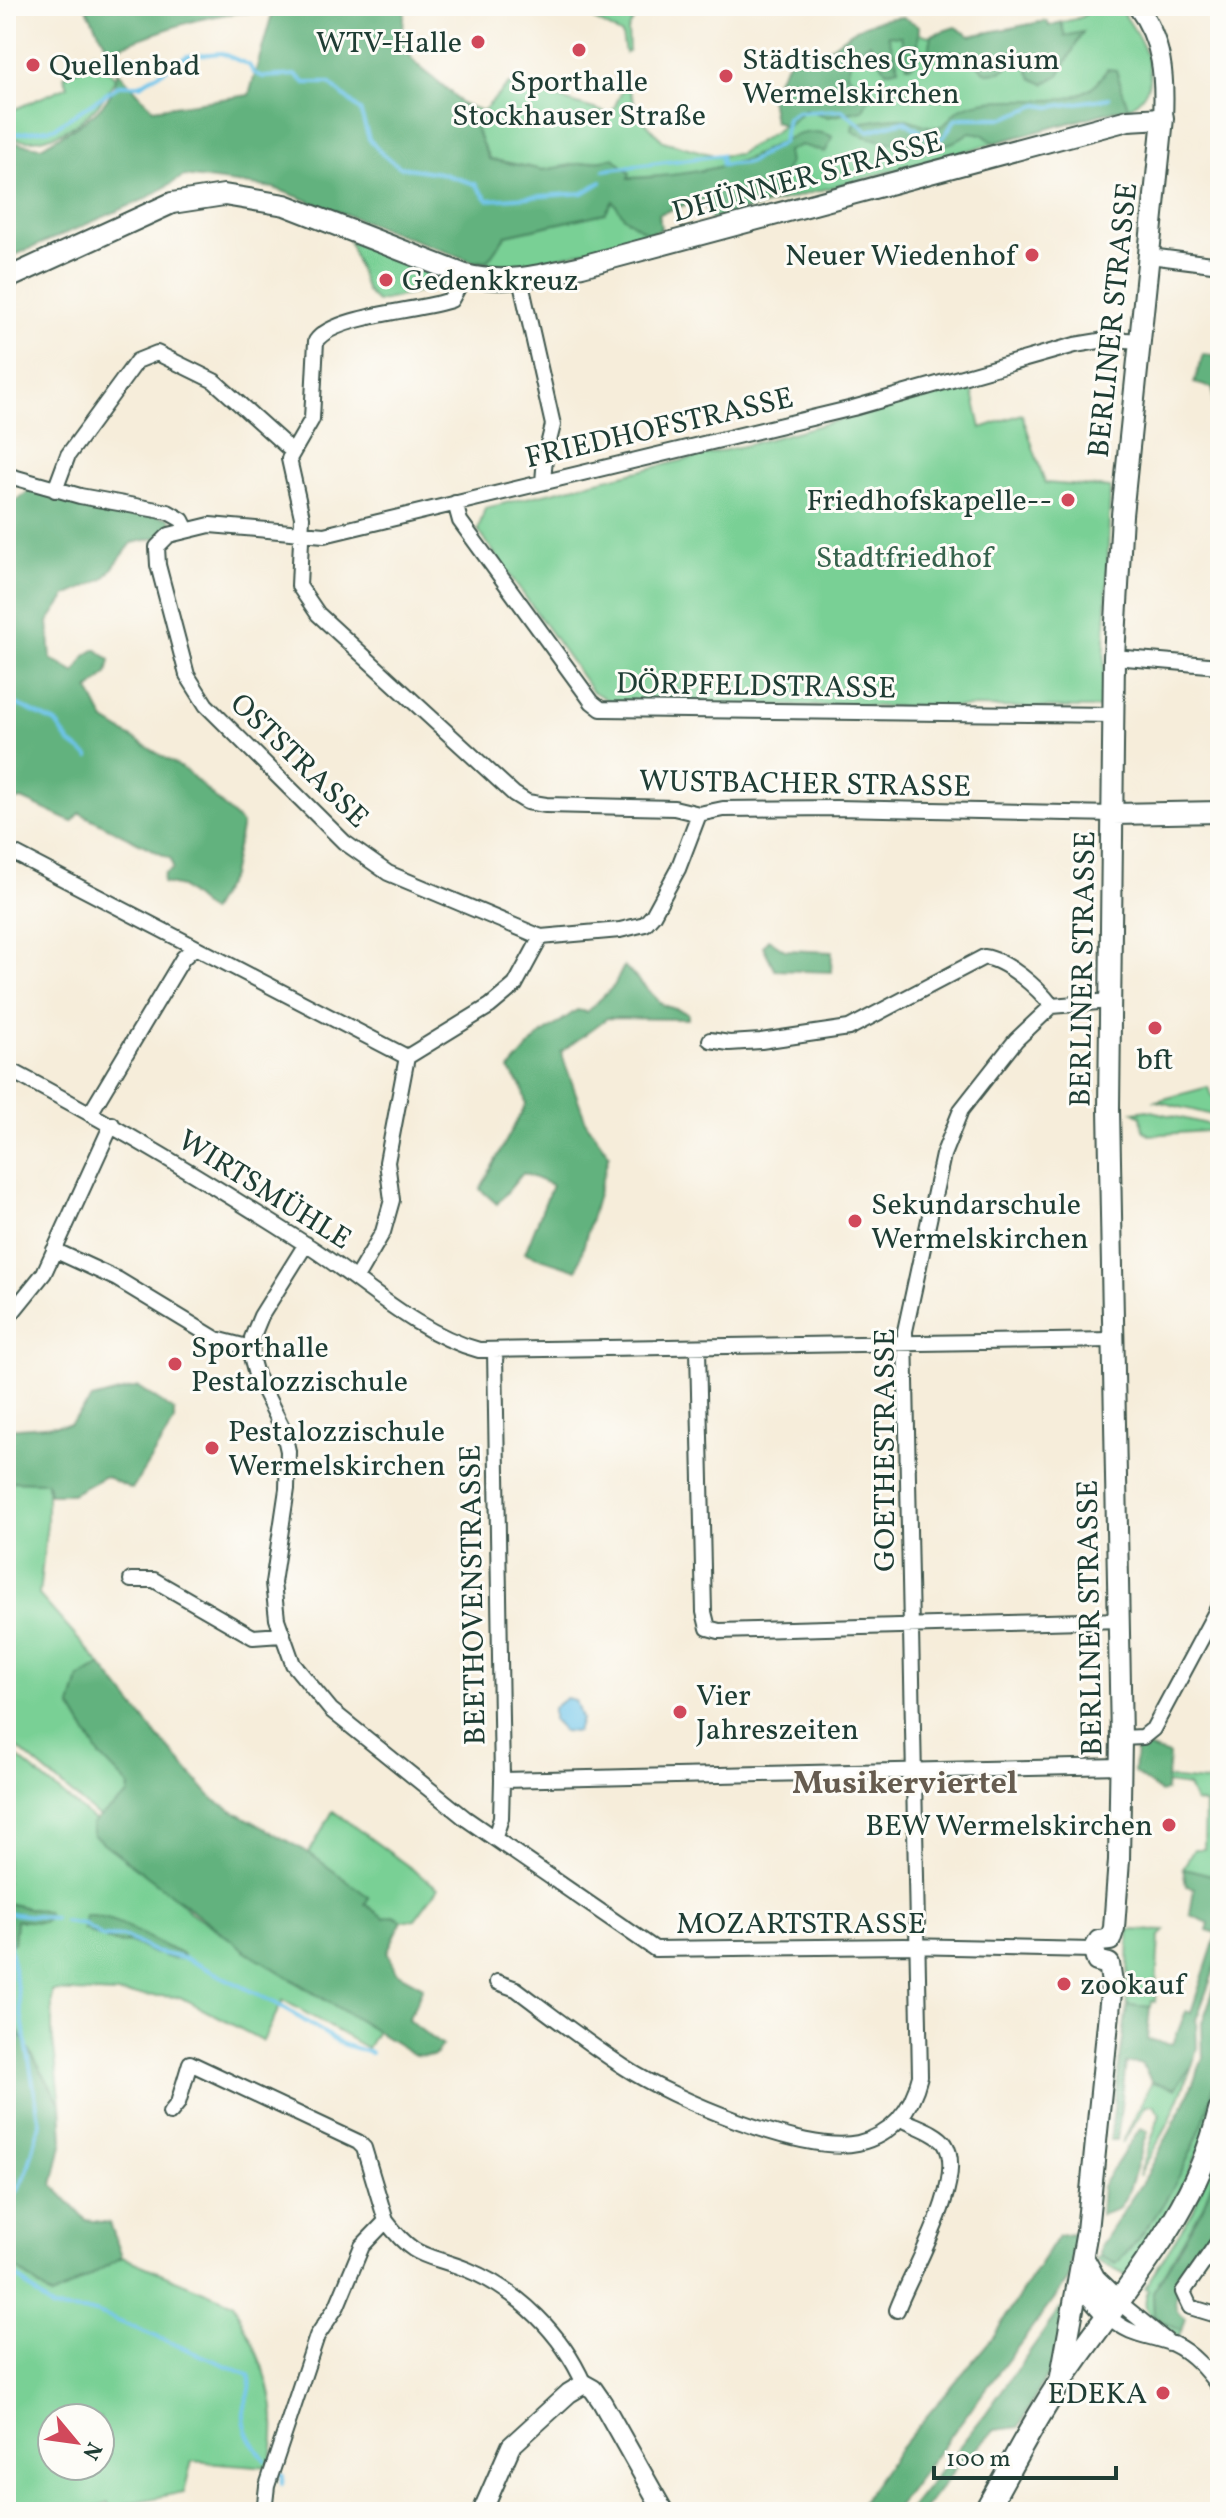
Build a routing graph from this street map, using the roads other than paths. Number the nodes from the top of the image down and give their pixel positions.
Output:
1 (1145, 9) edge
2 (1163, 118) junction
3 (1150, 256) junction
4 (1220, 265) edge
5 (465, 275) junction
6 (6, 279) edge
7 (520, 279) junction
8 (1140, 341) junction
9 (293, 452) junction
10 (6, 475) edge
11 (543, 482) junction
12 (55, 490) junction
13 (455, 503) junction
14 (187, 530) junction
15 (302, 534) junction
16 (1114, 657) junction
17 (1220, 666) edge
18 (1115, 715) junction
19 (1220, 812) edge
20 (699, 814) junction
21 (1114, 814) junction
22 (6, 849) edge
23 (541, 937) junction
24 (195, 947) junction
25 (1110, 1001) junction
26 (1052, 1006) junction
27 (710, 1040) dead end
28 (407, 1057) junction
29 (6, 1068) edge
30 (91, 1112) junction
31 (112, 1124) junction
32 (306, 1244) junction
33 (54, 1250) junction
34 (356, 1278) junction
35 (6, 1320) edge
36 (1112, 1340) junction
37 (907, 1345) junction
38 (251, 1348) junction
39 (698, 1349) junction
40 (495, 1351) junction
41 (131, 1580) dead end
42 (1220, 1604) edge
43 (1121, 1620) junction
44 (911, 1626) junction
45 (281, 1635) junction
46 (1121, 1738) junction
47 (1121, 1766) junction
48 (915, 1771) junction
49 (502, 1780) junction
50 (495, 1837) junction
51 (918, 1946) junction
52 (1104, 1952) junction
53 (497, 1982) dead end
54 (1220, 2111) edge
55 (170, 2113) dead end
56 (902, 2119) junction
57 (386, 2221) junction
58 (1220, 2239) edge
59 (1081, 2267) junction
60 (897, 2310) dead end
61 (1115, 2310) junction
62 (1220, 2316) edge
63 (1060, 2383) junction
64 (584, 2384) junction
65 (1220, 2388) edge
66 (264, 2512) edge
67 (482, 2512) edge
68 (664, 2512) edge
69 (985, 2512) edge

1 - 2 street, BERLINER STRASSE
2 - 3 main road, BERLINER STRASSE
2 - 7 main road, DHÜNNER STRASSE
3 - 4 street
3 - 8 main road, BERLINER STRASSE
5 - 6 main road, DHÜNNER STRASSE
5 - 7 main road, DHÜNNER STRASSE
5 - 9 street
7 - 11 street
8 - 11 street, FRIEDHOFSTRASSE
8 - 16 main road, BERLINER STRASSE
9 - 12 street
9 - 15 street, WUSTBACHER STRASSE
10 - 12 street
11 - 13 street, FRIEDHOFSTRASSE
12 - 14 street
13 - 15 street, FRIEDHOFSTRASSE
13 - 18 street, DÖRPFELDSTRASSE
14 - 15 street, FRIEDHOFSTRASSE
14 - 23 street, OSTSTRASSE
15 - 20 street, WUSTBACHER STRASSE
16 - 17 street
16 - 18 main road, BERLINER STRASSE
18 - 21 main road, BERLINER STRASSE
19 - 21 main road
20 - 21 street, WUSTBACHER STRASSE
20 - 23 street
21 - 25 main road, BERLINER STRASSE
22 - 24 street
23 - 28 street
24 - 28 street
24 - 30 street
25 - 26 street
25 - 36 main road, BERLINER STRASSE
26 - 27 street
26 - 37 street, GOETHESTRASSE
28 - 34 street
29 - 30 street, WIRTSMÜHLE
30 - 31 street, WIRTSMÜHLE
31 - 32 street, WIRTSMÜHLE
31 - 33 street
32 - 34 street, WIRTSMÜHLE
32 - 38 street
33 - 35 street
33 - 38 street
34 - 40 street, WIRTSMÜHLE
36 - 37 street, WIRTSMÜHLE
36 - 43 main road, BERLINER STRASSE
37 - 39 street, WIRTSMÜHLE
37 - 44 street, GOETHESTRASSE
38 - 45 street, MOZARTSTRASSE
39 - 40 street, WIRTSMÜHLE
39 - 44 street
40 - 49 street, BEETHOVENSTRASSE
41 - 45 street
42 - 46 street
43 - 44 street
43 - 46 main road, BERLINER STRASSE
44 - 48 street, GOETHESTRASSE
45 - 50 street, MOZARTSTRASSE
46 - 47 main road, BERLINER STRASSE
47 - 48 street
47 - 52 main road, BERLINER STRASSE
48 - 49 street
48 - 51 street, GOETHESTRASSE
49 - 50 street, BEETHOVENSTRASSE
50 - 51 street, MOZARTSTRASSE
51 - 52 street, MOZARTSTRASSE
51 - 56 street, GOETHESTRASSE
52 - 59 main road, BERLINER STRASSE
53 - 56 street
54 - 61 main road
55 - 57 street
56 - 60 street
57 - 64 street
57 - 66 street
58 - 62 street
59 - 61 main road
59 - 63 main road, BERLINER STRASSE
61 - 63 main road
61 - 65 street
63 - 69 main road
64 - 67 street
64 - 68 street

